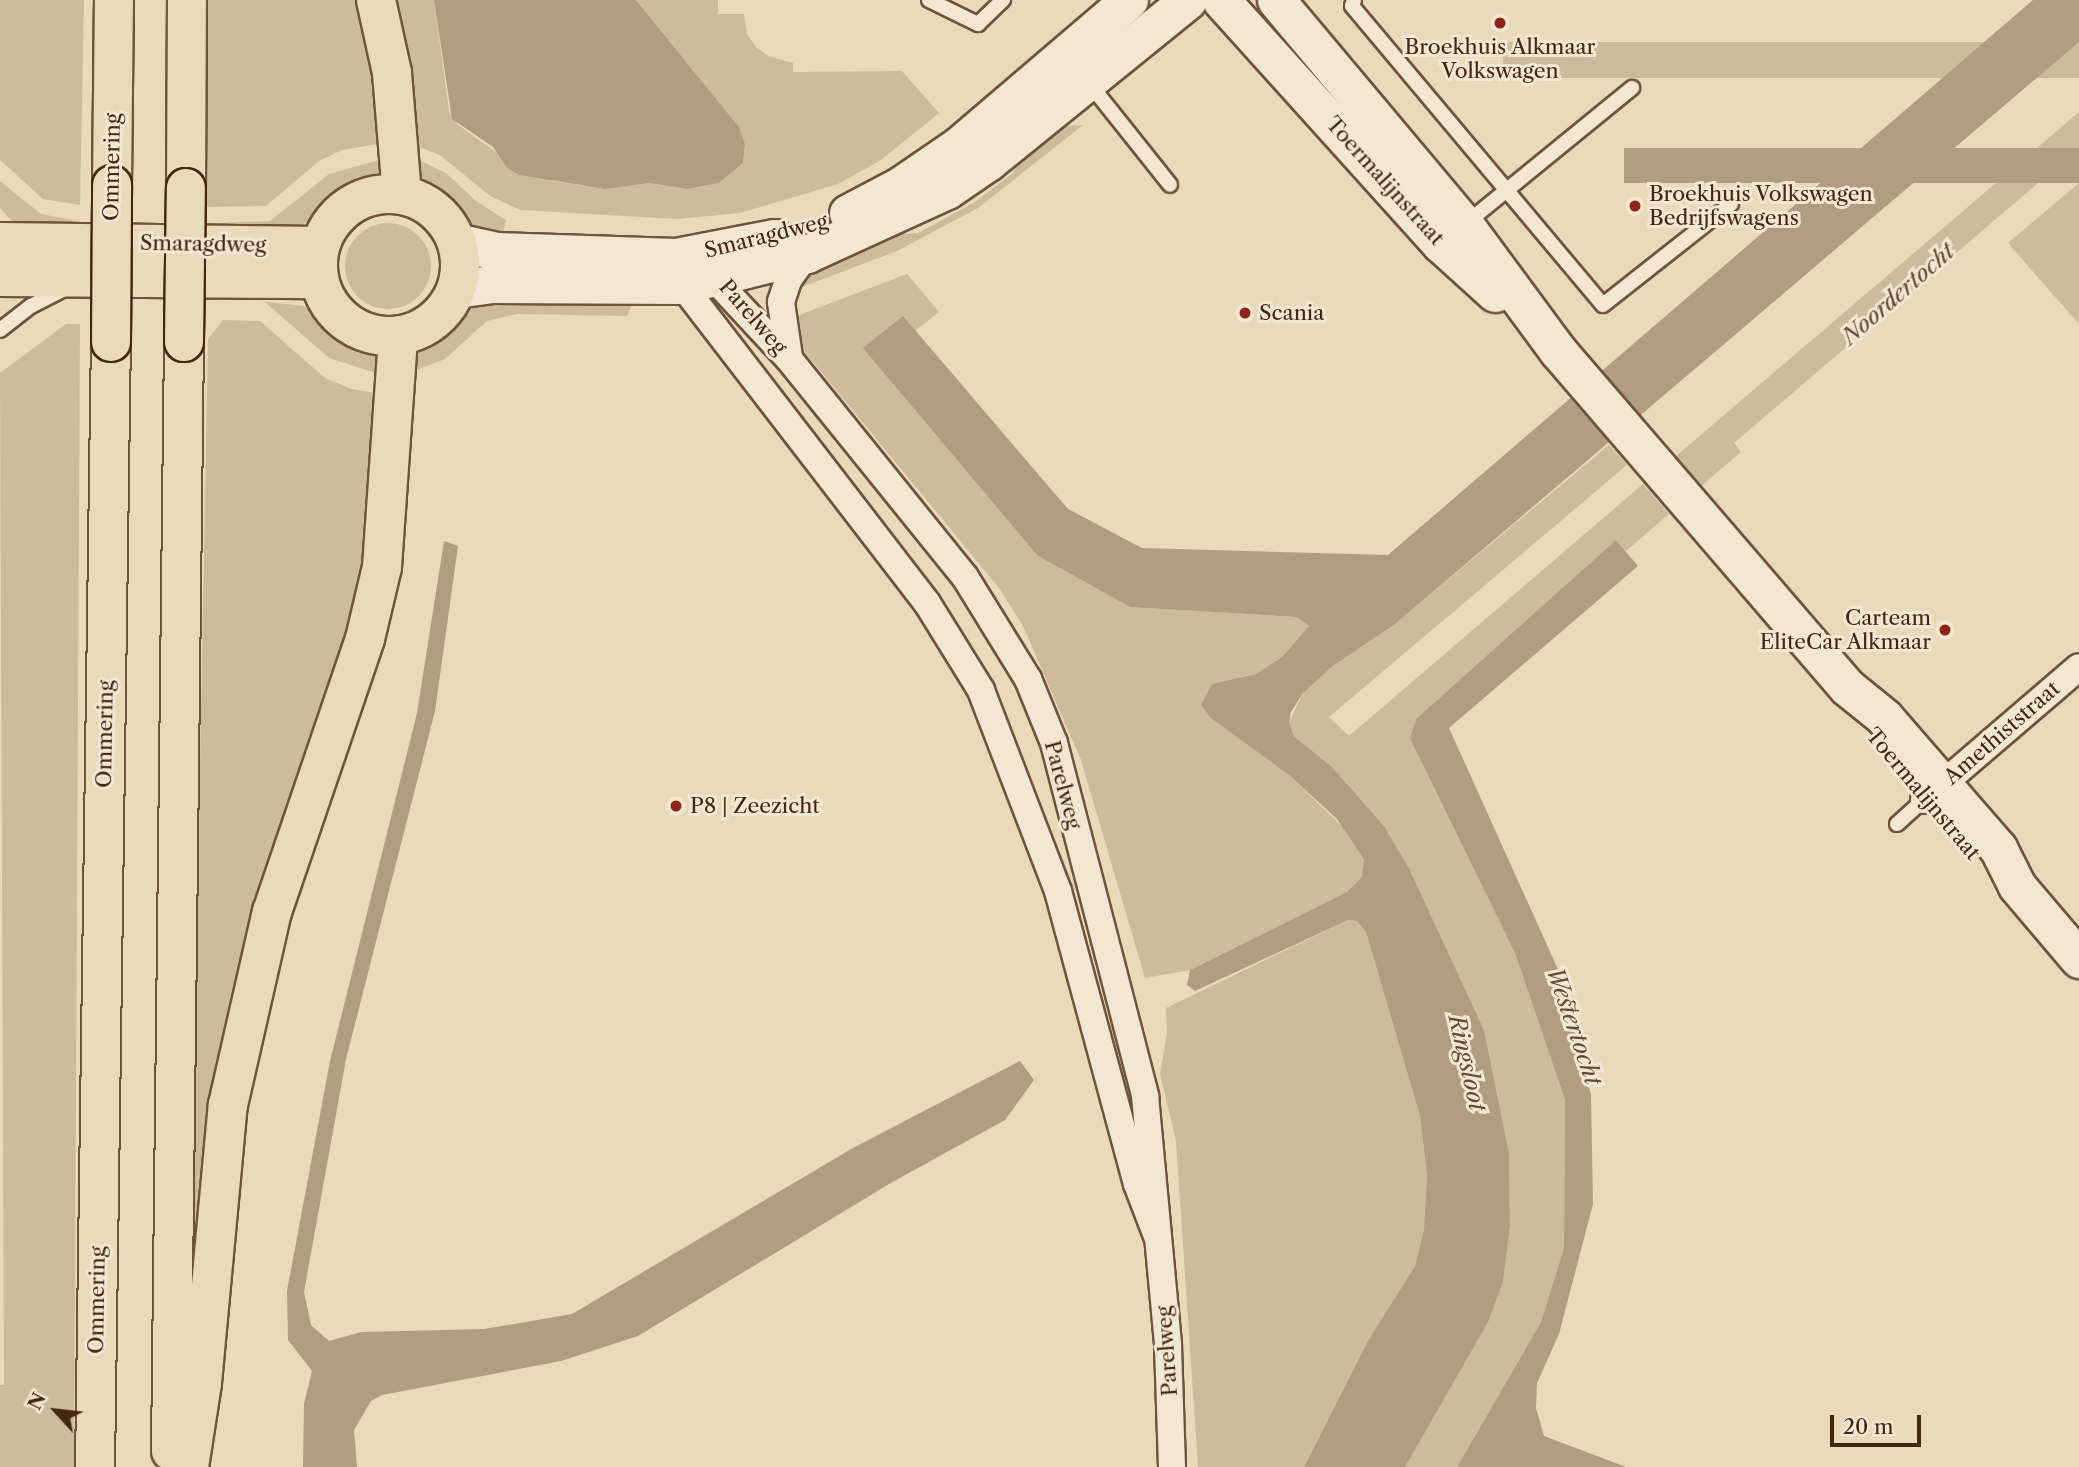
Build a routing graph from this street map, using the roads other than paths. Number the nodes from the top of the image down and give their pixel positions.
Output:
1 (114, 0) edge
2 (187, 0) edge
3 (376, 0) edge
4 (929, 0) edge
5 (1003, 0) edge
6 (1129, 0) edge
7 (1188, 0) edge
8 (1221, 0) edge
9 (1276, 0) edge
10 (1354, 0) edge
11 (1077, 68) junction
12 (1632, 88) dead end
13 (1170, 185) dead end
14 (1508, 188) junction
15 (402, 195) junction
16 (1731, 204) dead end
17 (1453, 234) junction
18 (456, 242) junction
19 (807, 254) junction
20 (1, 259) edge
21 (320, 262) junction
22 (697, 272) junction
23 (88, 278) junction
24 (456, 289) junction
25 (0, 330) edge
26 (398, 335) junction
27 (789, 359) junction
28 (2079, 667) edge
29 (1933, 792) junction
30 (1897, 824) dead end
31 (2079, 959) edge
32 (1157, 1236) junction
33 (95, 1467) edge
34 (171, 1467) edge
35 (189, 1467) edge
36 (1172, 1467) edge

1 - 33 highway, Ommering, bridge
2 - 34 highway, bridge
3 - 15 highway
4 - 5 lane
6 - 11 street, Smaragdweg
7 - 11 street, Smaragdweg
8 - 17 street, Toermalijnstraat
9 - 17 street, Toermalijnstraat
10 - 14 lane
11 - 13 lane
11 - 19 street, Smaragdweg
11 - 22 street, Smaragdweg
12 - 14 lane
14 - 16 lane
14 - 17 lane
15 - 18 highway
15 - 21 highway
17 - 29 street, Toermalijnstraat
18 - 22 street, Smaragdweg
18 - 24 highway
19 - 22 street, Smaragdweg
19 - 27 street, Smaragdweg
20 - 21 highway, Smaragdweg
20 - 23 highway, Smaragdweg
21 - 23 highway, Smaragdweg
21 - 26 highway
22 - 24 street, Smaragdweg
22 - 27 street, Parelweg
22 - 32 street, Parelweg
23 - 25 lane
24 - 26 highway
26 - 35 highway
27 - 32 street, Parelweg
28 - 29 street, Amethiststraat
29 - 30 lane
29 - 31 street, Toermalijnstraat
32 - 36 street, Parelweg

